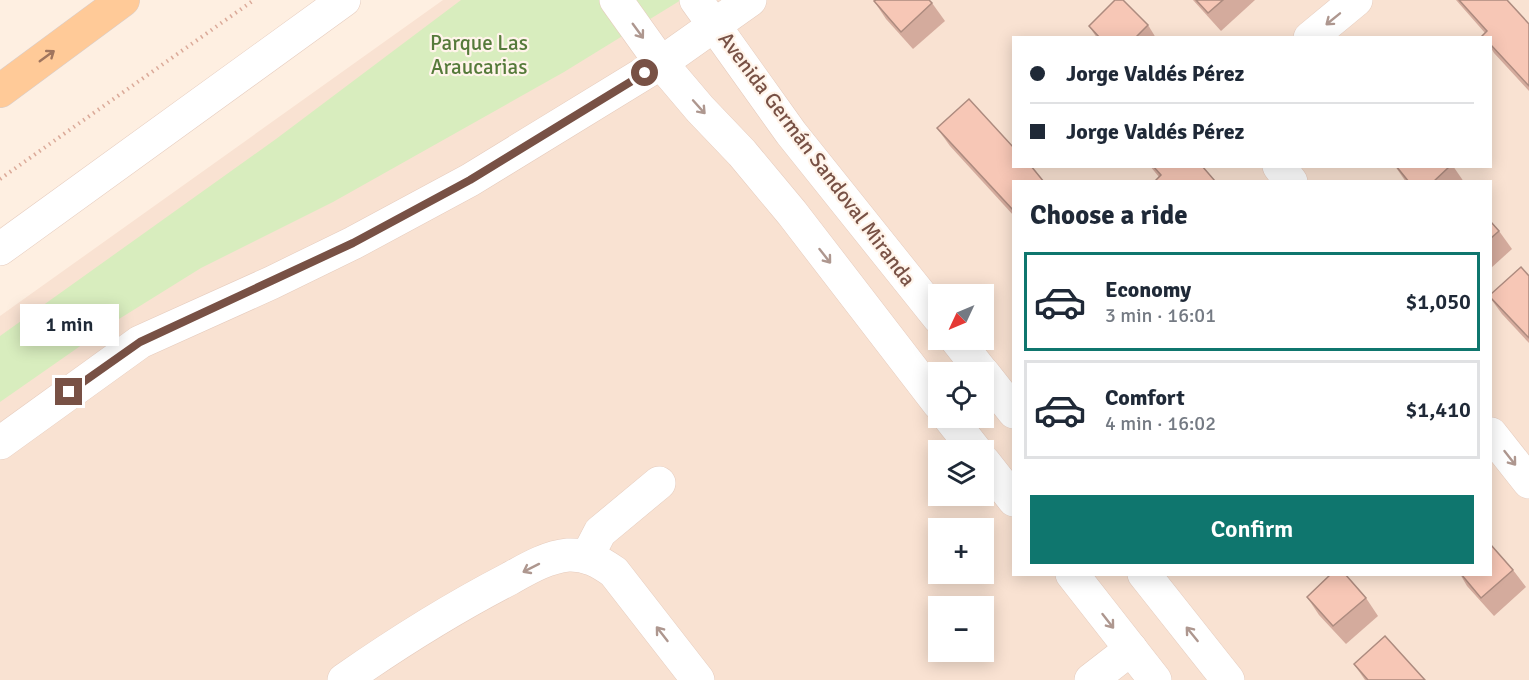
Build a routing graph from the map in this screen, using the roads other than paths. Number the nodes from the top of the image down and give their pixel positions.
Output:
1 (123, 0) edge
2 (344, 0) edge
3 (616, 0) edge
4 (696, 0) edge
5 (750, 0) edge
6 (1356, 0) edge
7 (715, 26) junction
8 (1312, 36) edge
9 (661, 63) junction
10 (0, 91) edge
11 (0, 249) edge
12 (928, 304) edge
13 (994, 389) edge
14 (928, 390) edge
15 (1012, 410) edge
16 (958, 428) edge
17 (1492, 435) edge
18 (967, 440) edge
19 (0, 443) edge
20 (994, 475) edge
21 (1529, 482) edge
22 (659, 483) dead end
23 (1012, 497) edge
24 (587, 556) junction
25 (1074, 576) edge
26 (1146, 576) edge
27 (1131, 649) junction
28 (344, 680) edge
29 (698, 680) edge
30 (1091, 680) edge
31 (1155, 680) edge
32 (1228, 680) edge

10 -> 1 main road
2 - 11 street
3 -> 9 street
4 - 7 street, Avenida Germán Sandoval Miranda
5 - 7 street
6 -> 8 street
7 - 9 street
7 - 12 street, Avenida Germán Sandoval Miranda
9 -> 14 street
9 - 19 street
13 - 15 street
16 - 18 street
17 -> 21 street
20 - 23 street
22 - 24 street
24 -> 28 street
29 -> 24 street
25 -> 27 street
32 -> 26 street
27 - 30 street
27 - 31 street

